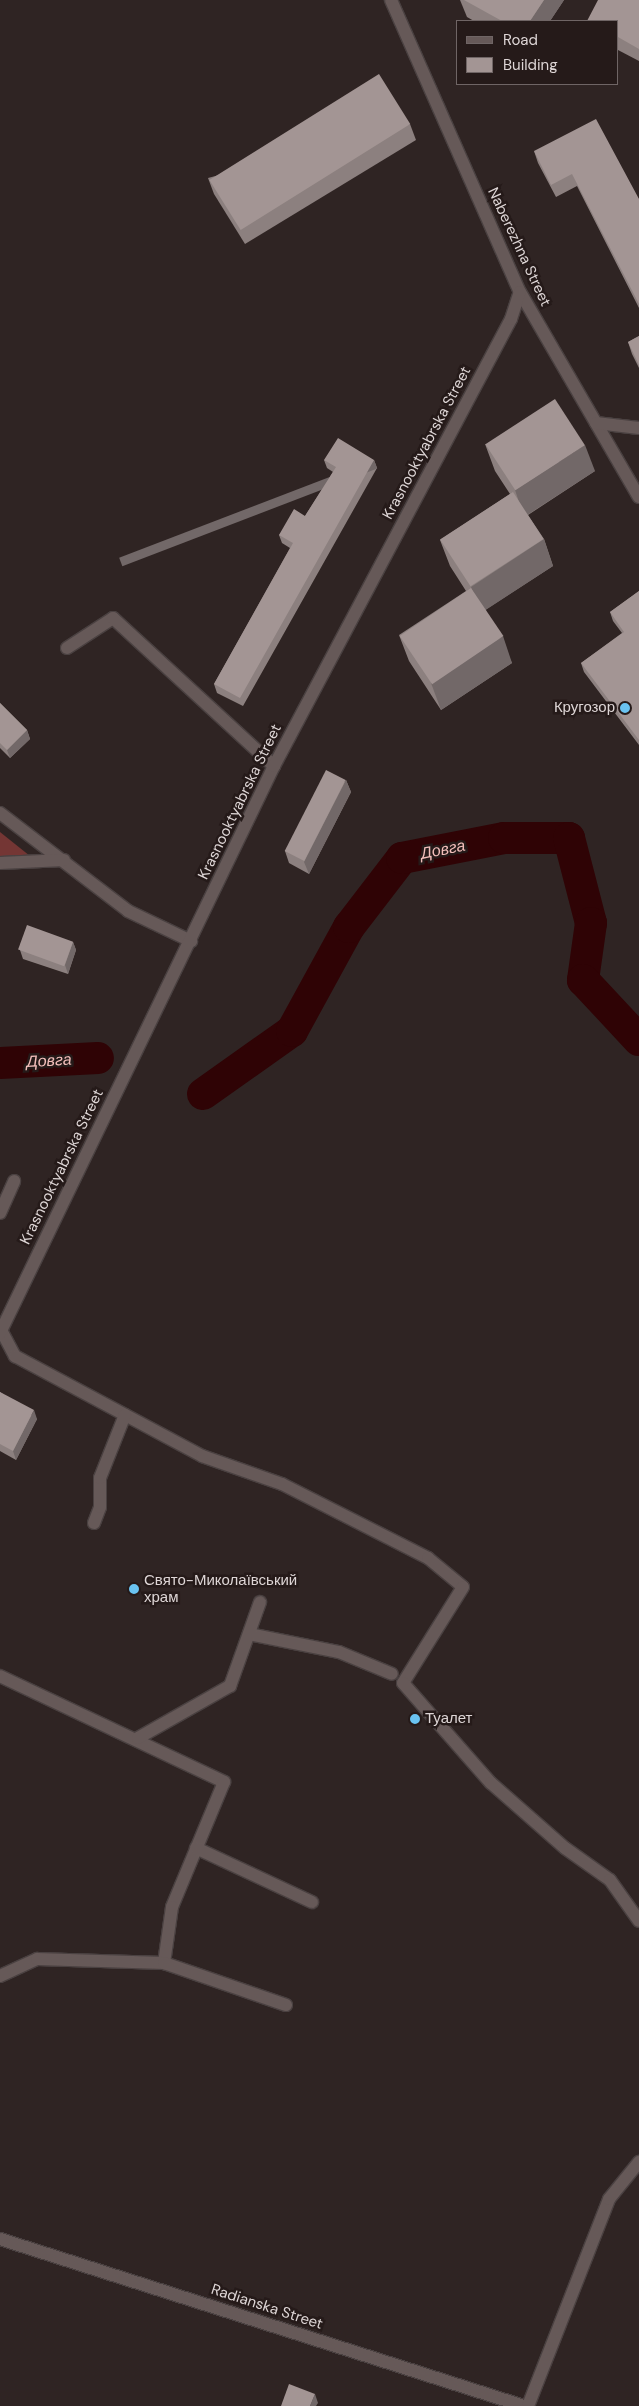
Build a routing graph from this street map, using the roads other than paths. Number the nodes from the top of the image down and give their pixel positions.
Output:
1 (391, 0) edge
2 (520, 292) junction
3 (596, 423) junction
4 (639, 428) edge
5 (639, 497) edge
6 (67, 648) dead end
7 (274, 766) junction
8 (0, 813) edge
9 (64, 860) junction
10 (0, 863) edge
11 (191, 941) junction
12 (14, 1182) dead end
13 (0, 1213) edge
14 (1, 1331) edge
15 (125, 1415) junction
16 (94, 1523) dead end
17 (260, 1602) dead end
18 (249, 1634) junction
19 (392, 1674) dead end
20 (0, 1676) edge
21 (138, 1738) junction
22 (196, 1848) junction
23 (312, 1902) dead end
24 (639, 1921) edge
25 (164, 1963) junction
26 (0, 1976) edge
27 (286, 2005) dead end
28 (639, 2162) edge
29 (0, 2239) edge
30 (524, 2406) edge
31 (528, 2406) edge

1 - 2 street, Naberezhna Street
2 - 3 street, Naberezhna Street
2 - 7 street, Krasnooktyabrska Street
3 - 4 street
3 - 5 street, Naberezhna Street
6 - 7 street
7 - 11 street, Krasnooktyabrska Street
8 - 9 street
9 - 10 street
9 - 11 street
11 - 14 street, Krasnooktyabrska Street
12 - 13 street
14 - 15 street
15 - 16 street
15 - 24 street
17 - 18 street
18 - 19 street
18 - 21 street
20 - 21 street
21 - 22 street
22 - 23 street
22 - 25 street
25 - 26 street
25 - 27 street
28 - 31 street
29 - 30 street, Radianska Street

